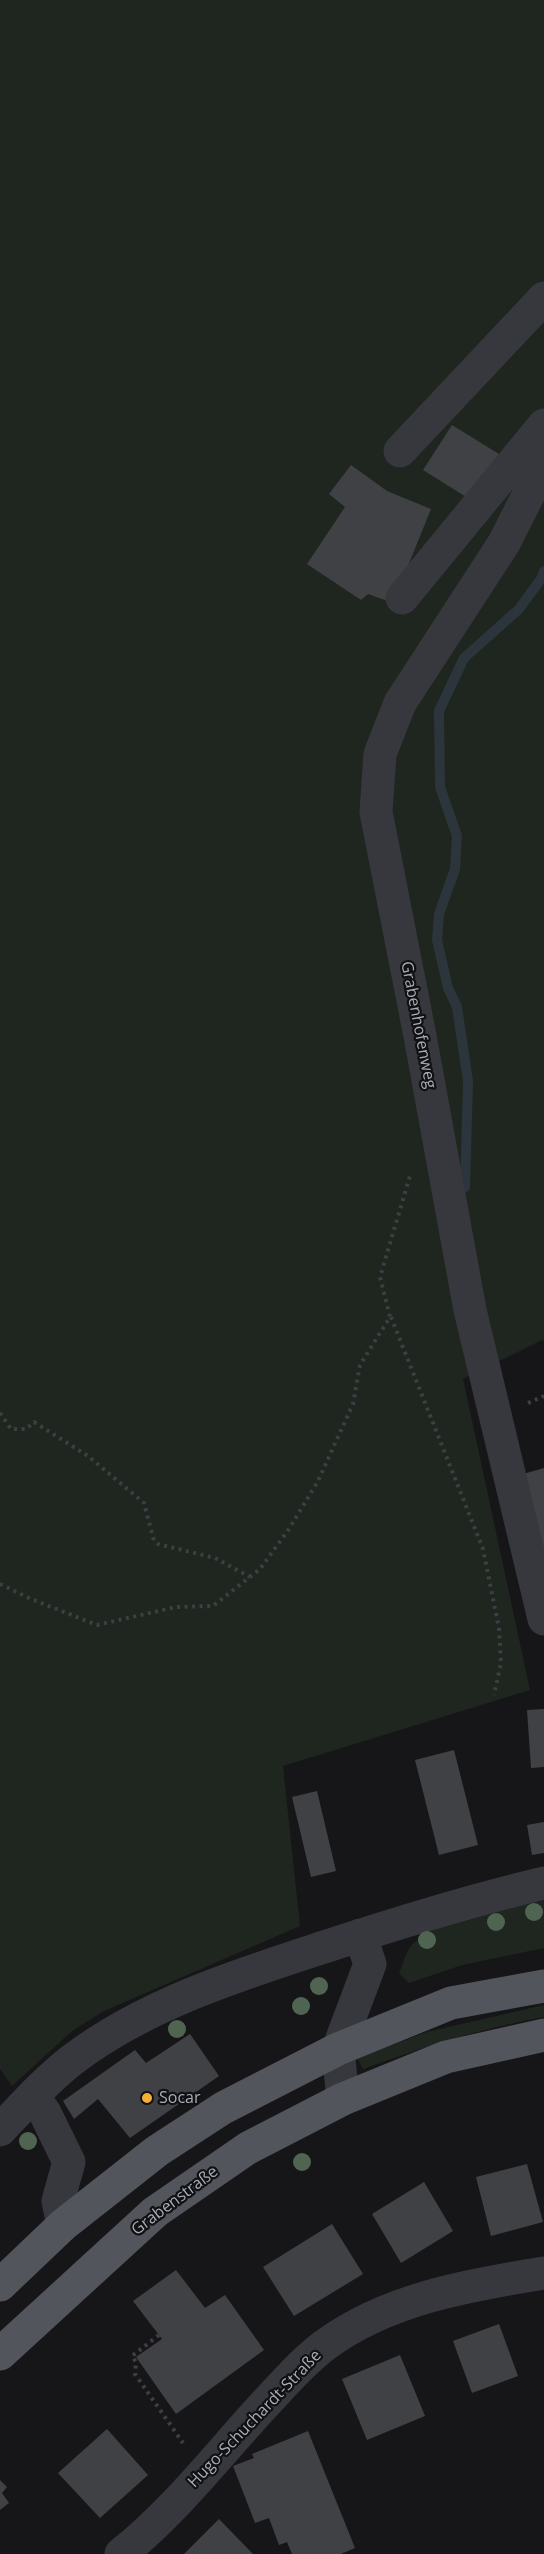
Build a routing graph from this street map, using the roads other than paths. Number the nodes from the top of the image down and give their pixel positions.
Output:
1 (544, 298) edge
2 (544, 425) edge
3 (399, 451) dead end
4 (544, 464) edge
5 (402, 598) dead end
6 (544, 1619) edge
7 (544, 1883) edge
8 (360, 1935) junction
9 (544, 1986) edge
10 (544, 2035) edge
11 (338, 2049) junction
12 (33, 2096) junction
13 (343, 2099) junction
14 (0, 2130) edge
15 (63, 2225) junction
16 (544, 2273) edge
17 (0, 2285) edge
18 (0, 2354) edge
19 (121, 2554) edge

1 - 3 street
2 - 5 street
4 - 6 street, Grabenhofenweg
7 - 8 street
8 - 11 street
8 - 12 street
9 - 11 main road
10 - 13 main road, Grabenstraße
11 - 13 street
11 - 15 main road
12 - 14 street
12 - 15 street
13 - 18 main road, Grabenstraße
15 - 17 main road
16 - 19 street, Hugo-Schuchardt-Straße

